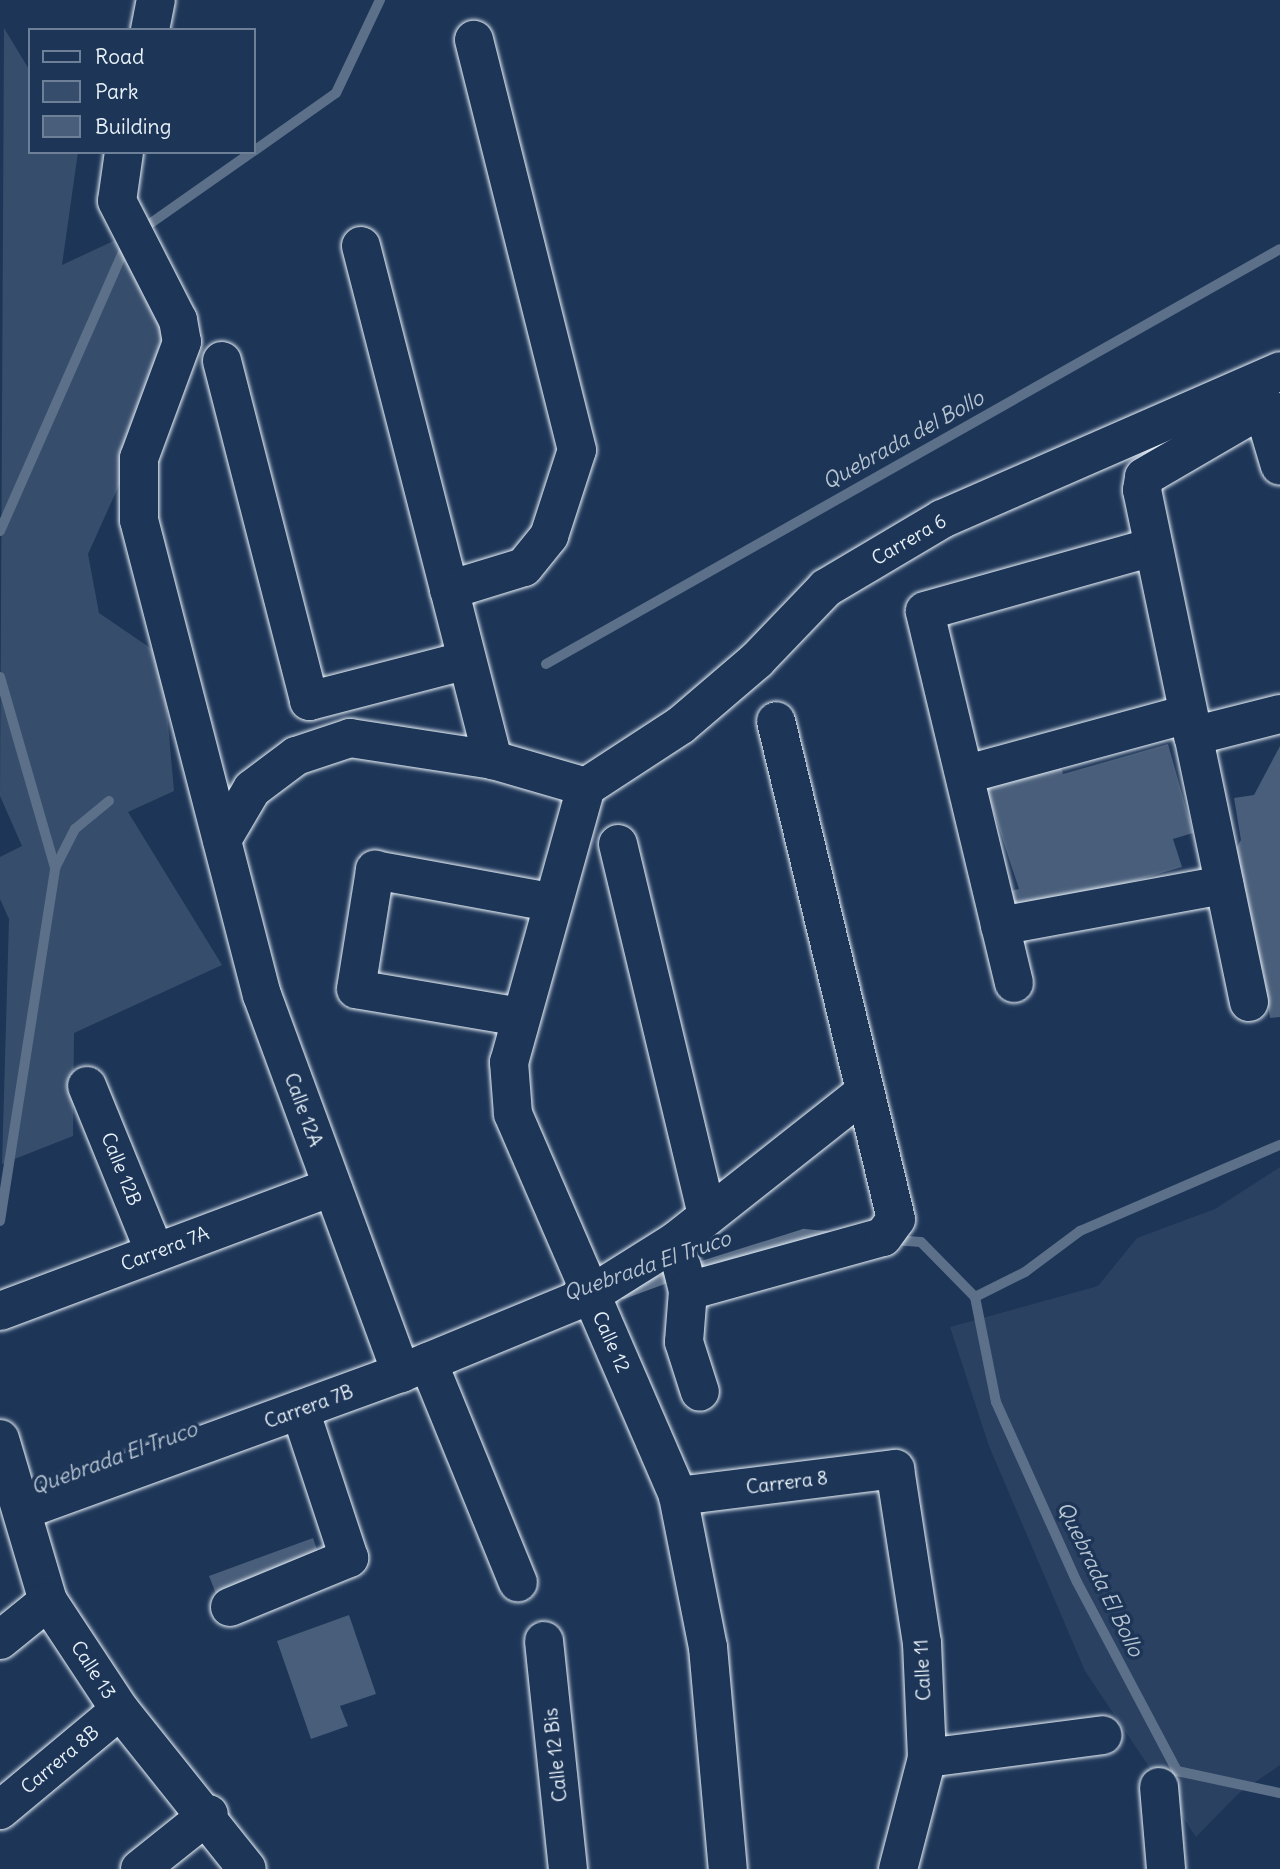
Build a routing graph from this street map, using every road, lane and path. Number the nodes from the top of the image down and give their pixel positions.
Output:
1 (156, 0) edge
2 (150, 28) edge
3 (474, 40) dead end
4 (124, 154) edge
5 (361, 246) dead end
6 (222, 361) dead end
7 (1267, 386) edge
8 (1280, 466) edge
9 (1153, 547) junction
10 (449, 590) junction
11 (467, 660) junction
12 (1280, 714) edge
13 (776, 721) dead end
14 (1191, 725) junction
15 (493, 760) junction
16 (967, 774) junction
17 (586, 787) junction
18 (222, 840) junction
19 (618, 844) dead end
20 (1224, 884) junction
21 (550, 902) junction
22 (1000, 926) junction
23 (1014, 983) dead end
24 (1249, 1002) dead end
25 (521, 1017) junction
26 (86, 1086) dead end
27 (861, 1094) junction
28 (331, 1187) junction
29 (707, 1215) junction
30 (676, 1241) junction
31 (155, 1253) junction
32 (688, 1291) junction
33 (590, 1295) junction
34 (0, 1311) edge
35 (414, 1368) junction
36 (700, 1392) dead end
37 (300, 1410) junction
38 (0, 1438) edge
39 (895, 1469) joint
40 (678, 1496) junction
41 (24, 1510) junction
42 (518, 1583) dead end
43 (48, 1601) junction
44 (230, 1607) dead end
45 (0, 1640) edge
46 (544, 1641) dead end
47 (120, 1710) junction
48 (1102, 1735) dead end
49 (927, 1758) junction
50 (1159, 1787) dead end
51 (0, 1810) edge
52 (209, 1814) junction
53 (140, 1869) edge
54 (247, 1869) edge
55 (568, 1869) edge
56 (728, 1869) edge
57 (898, 1869) edge
58 (1166, 1869) edge

1 - 2 street
3 - 10 street
4 - 18 street, Calle 12A
5 - 10 street
6 - 11 street
7 - 8 street
7 - 9 street
7 - 17 street, Carrera 6
9 - 14 street
9 - 16 street
10 - 11 street
11 - 15 street
12 - 14 street
13 - 27 street
14 - 16 street
14 - 20 street
15 - 17 street
15 - 18 street
16 - 22 street
17 - 21 street, Calle 12
18 - 28 street, Calle 12A
19 - 29 street
20 - 22 street
20 - 24 street
21 - 25 street, Calle 12
21 - 25 street
22 - 23 street
25 - 33 street, Calle 12
26 - 31 street, Calle 12B
27 - 29 street, Carrera 7B
27 - 32 street
28 - 31 street, Carrera 7A
28 - 35 street, Calle 12A
29 - 30 street, Carrera 7B
30 - 32 street
30 - 33 street, Carrera 7B
31 - 34 street, Carrera 7A
32 - 36 street
33 - 35 street, Carrera 7B
33 - 40 street, Calle 12
35 - 37 street, Carrera 7B
35 - 42 street, Calle 12A
37 - 41 street, Carrera 7B
37 - 44 street
38 - 41 street, Calle 13
39 - 40 street, Carrera 8
39 - 49 street, Calle 11
40 - 56 street, Calle 12
41 - 43 street, Calle 13
43 - 45 street
43 - 47 street, Calle 13
46 - 55 street, Calle 12 Bis
47 - 51 street, Carrera 8B
47 - 52 street, Calle 13
48 - 49 street
49 - 57 street, Calle 11
50 - 58 street
52 - 53 street
52 - 54 street, Calle 13

